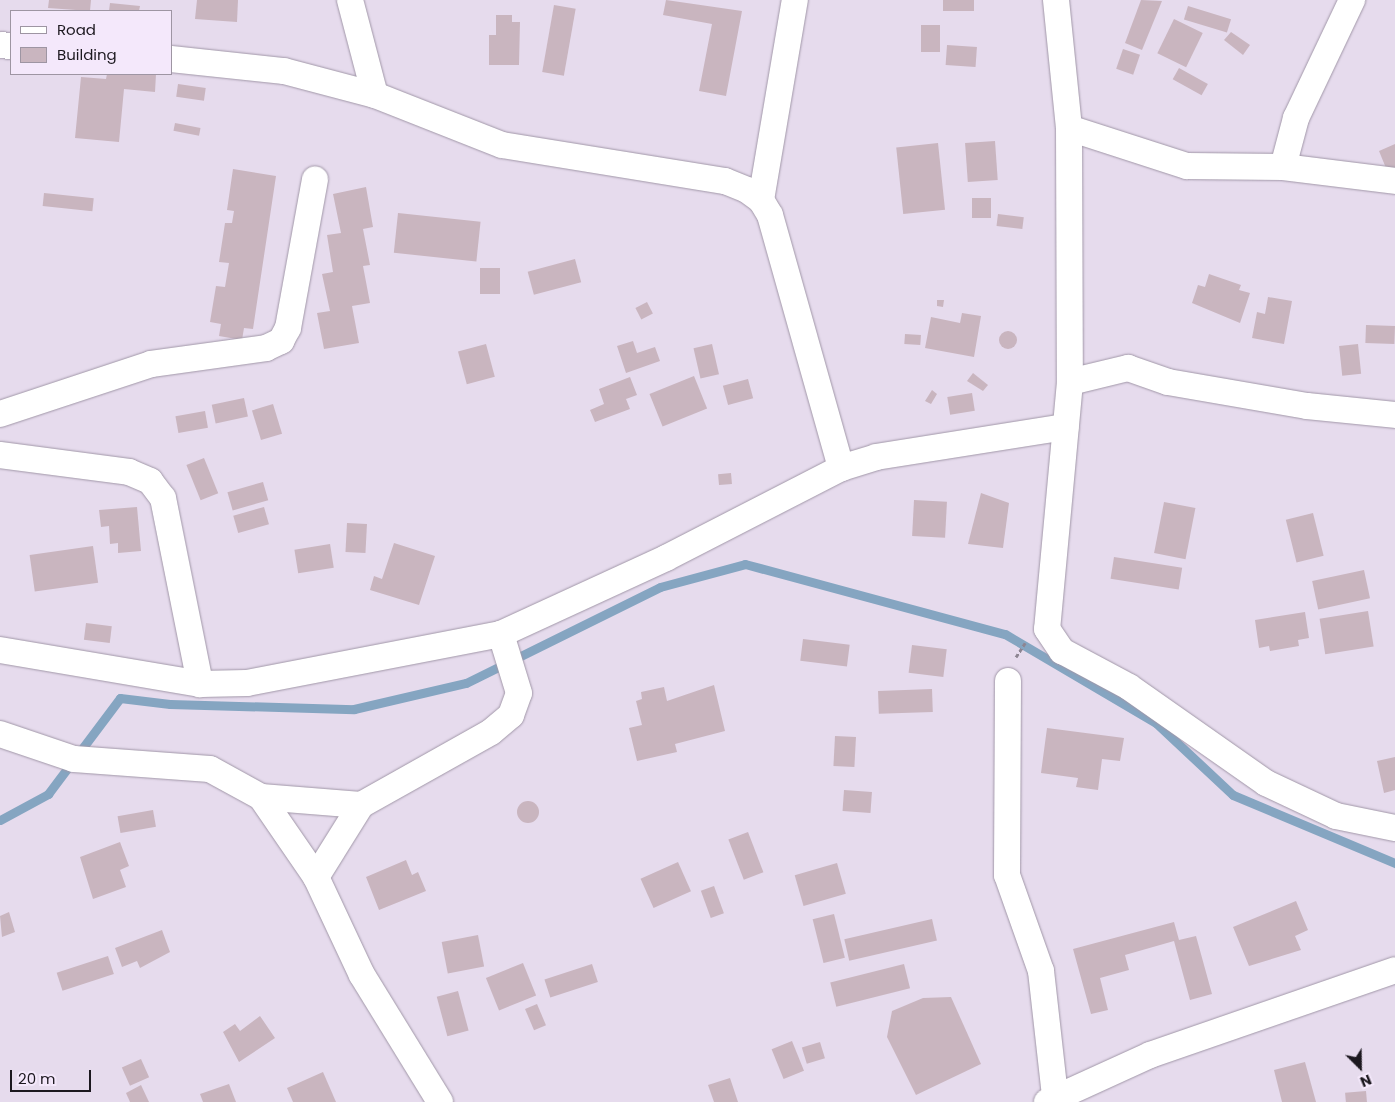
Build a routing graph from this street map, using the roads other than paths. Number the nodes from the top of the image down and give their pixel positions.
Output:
1 (350, 0) edge
2 (795, 0) edge
3 (1056, 0) edge
4 (1352, 0) edge
5 (172, 59) edge
6 (375, 95) junction
7 (1069, 128) junction
8 (1283, 167) junction
9 (314, 179) dead end
10 (1395, 181) edge
11 (761, 200) junction
12 (1070, 382) junction
13 (0, 414) edge
14 (1395, 415) edge
15 (1066, 427) junction
16 (0, 455) edge
17 (841, 468) junction
18 (501, 634) junction
19 (0, 650) edge
20 (1010, 672) road end
21 (200, 684) junction
22 (0, 734) edge
23 (262, 797) junction
24 (361, 805) junction
25 (1395, 828) edge
26 (316, 877) junction
27 (1395, 970) edge
28 (1051, 1099) edge
29 (440, 1102) edge

1 - 6 street
2 - 11 street
3 - 7 street
4 - 8 street
5 - 6 street
6 - 11 street
7 - 8 street
7 - 12 street
8 - 10 street
9 - 13 street
11 - 17 street
12 - 14 street
12 - 15 street
15 - 17 street
15 - 25 street
16 - 21 street
17 - 18 street
18 - 21 street
18 - 24 street
19 - 21 street
20 - 28 street
22 - 23 street
23 - 24 street
23 - 26 street
24 - 26 street
26 - 29 street
27 - 28 street

